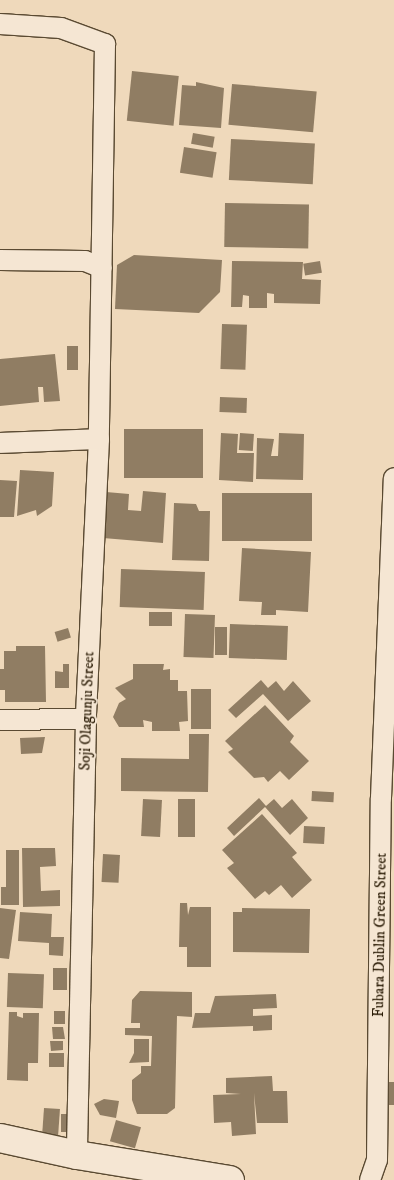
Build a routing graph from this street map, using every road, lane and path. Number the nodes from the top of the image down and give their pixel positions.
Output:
1 (0, 24) edge
2 (0, 260) edge
3 (102, 268) junction
4 (99, 438) junction
5 (0, 443) edge
6 (394, 478) edge
7 (392, 565) edge
8 (86, 719) junction
9 (0, 720) edge
10 (0, 1138) edge
11 (0, 1153) edge
12 (77, 1155) junction
13 (125, 1180) edge
14 (230, 1180) edge
15 (370, 1180) edge

1 - 3 street, Soji Olagunju Street
2 - 3 street
3 - 4 street, Soji Olagunju Street
4 - 5 street
4 - 8 street, Soji Olagunju Street
6 - 7 street, Fubara Dublin Green Street
7 - 15 street, Fubara Dublin Green Street
8 - 9 street
8 - 12 street, Soji Olagunju Street
10 - 12 street
11 - 13 street
12 - 14 street

